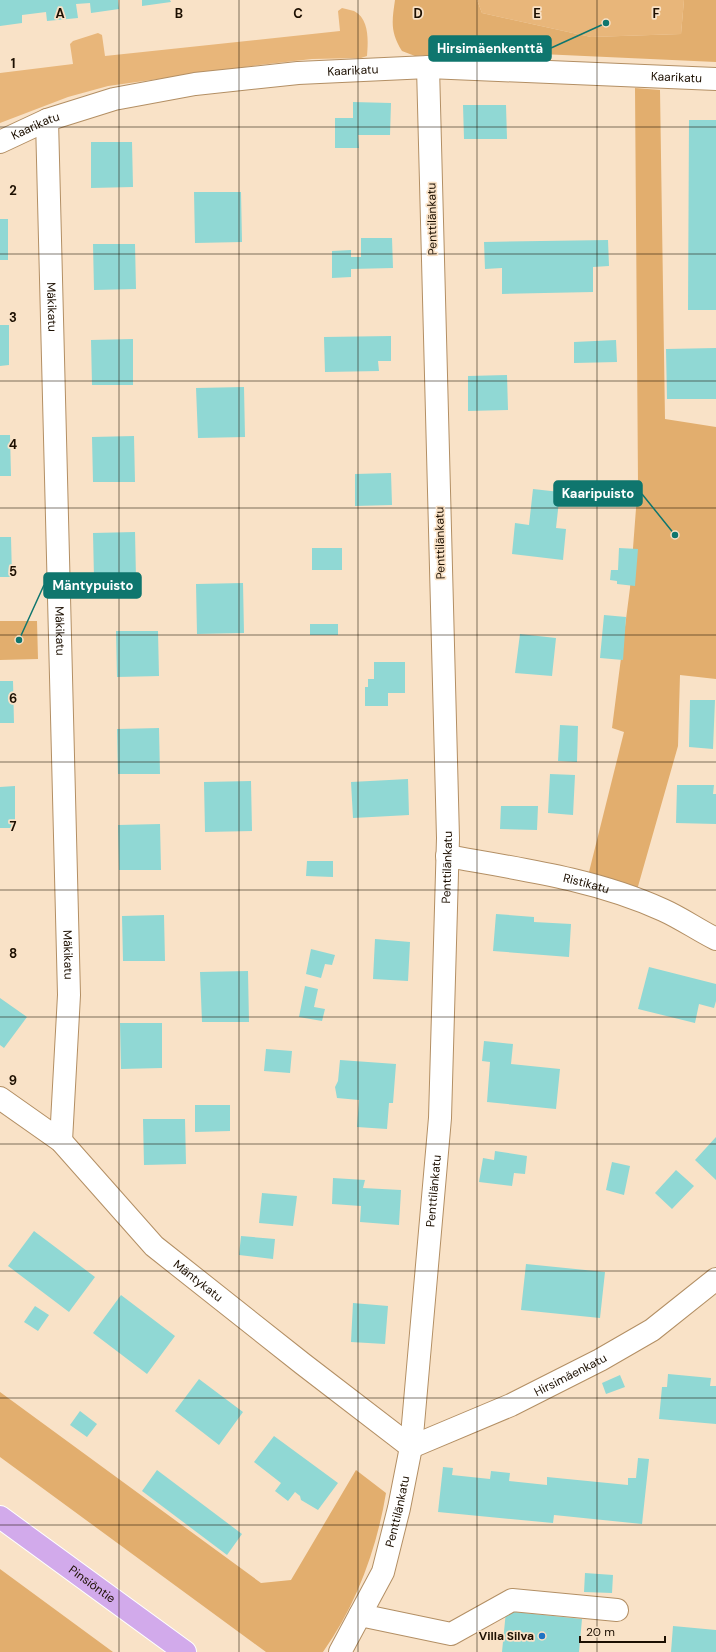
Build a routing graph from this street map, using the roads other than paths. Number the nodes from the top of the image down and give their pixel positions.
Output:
1 (428, 67) junction
2 (716, 79) edge
3 (48, 120) junction
4 (0, 142) edge
5 (447, 856) junction
6 (716, 939) edge
7 (0, 1098) edge
8 (61, 1141) junction
9 (716, 1279) edge
10 (411, 1447) junction
11 (0, 1517) edge
12 (617, 1610) dead end
13 (360, 1615) junction
14 (185, 1652) edge
15 (340, 1652) edge

1 - 2 street, Kaarikatu
1 - 3 street, Kaarikatu
1 - 5 street, Penttilänkatu
3 - 4 street, Kaarikatu
3 - 8 street, Mäkikatu
5 - 6 street, Ristikatu
5 - 10 street, Penttilänkatu
7 - 8 street, Mäntykatu
8 - 10 street, Mäntykatu
9 - 10 street, Hirsimäenkatu
10 - 13 street, Penttilänkatu
11 - 14 main road, Pinsiöntie
12 - 13 street
13 - 15 street, Penttilänkatu

